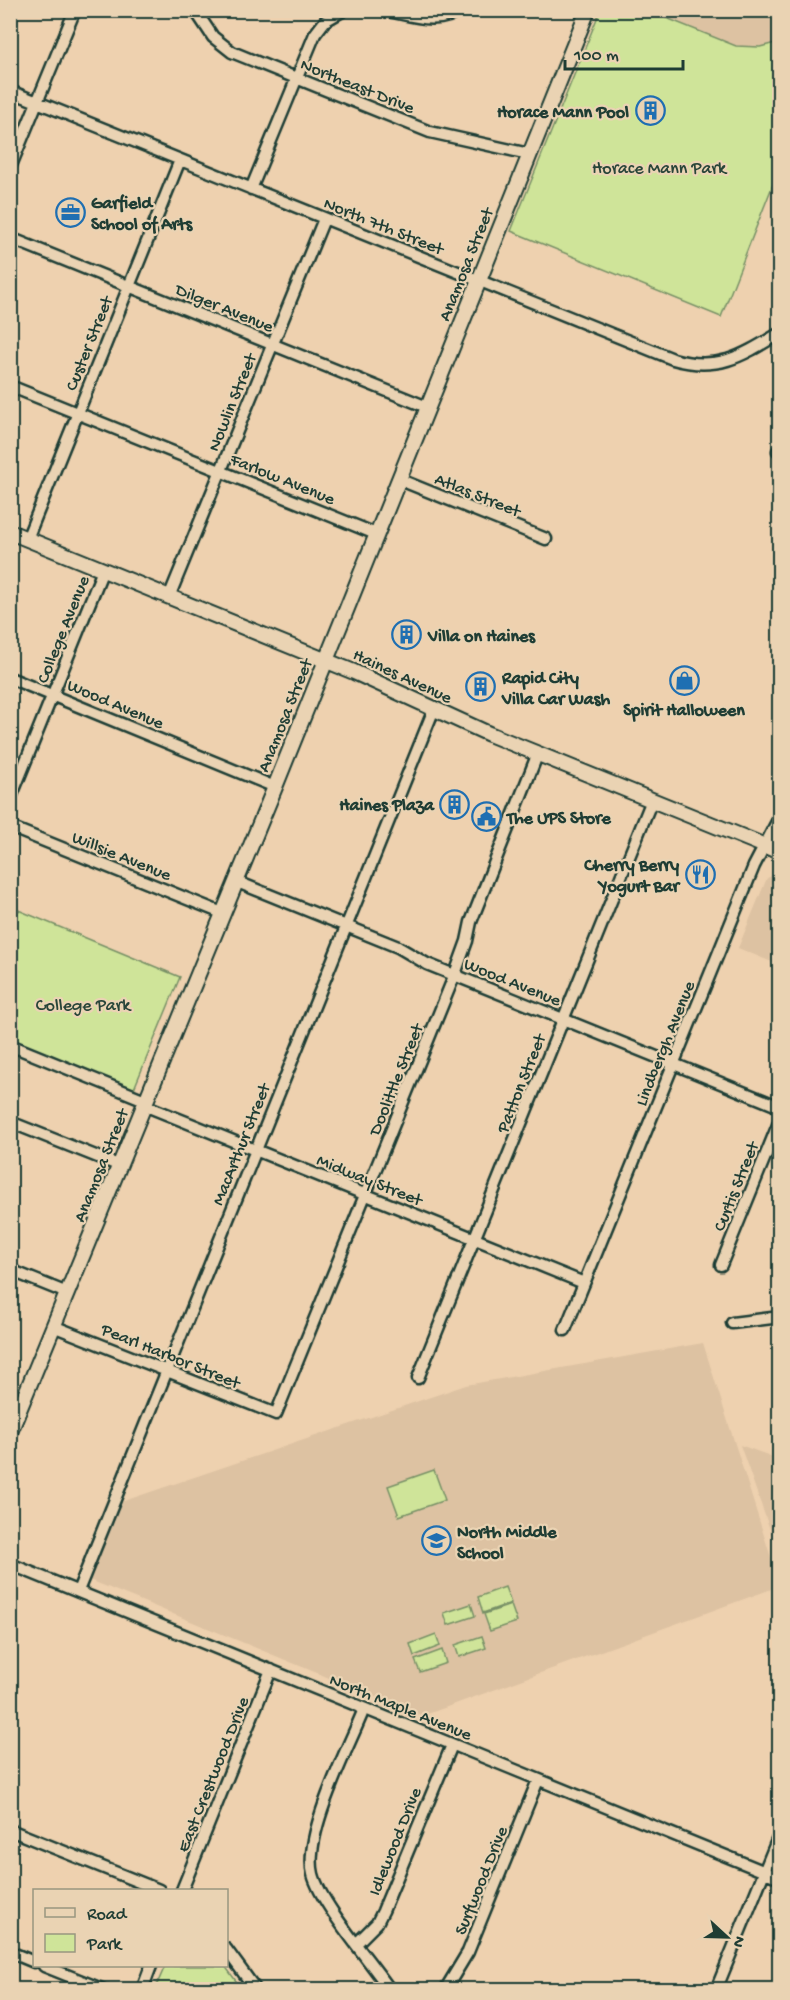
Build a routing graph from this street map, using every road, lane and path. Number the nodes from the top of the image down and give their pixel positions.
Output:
1 (75, 10) edge
2 (195, 10) edge
3 (344, 10) edge
4 (383, 10) edge
5 (460, 10) edge
6 (588, 10) edge
7 (296, 78) junction
8 (10, 91) edge
9 (38, 102) junction
10 (529, 154) junction
11 (180, 160) junction
12 (10, 168) edge
13 (251, 189) junction
14 (324, 219) junction
15 (10, 238) edge
16 (478, 281) junction
17 (129, 286) junction
18 (780, 333) edge
19 (273, 344) junction
20 (10, 386) edge
21 (427, 407) junction
22 (77, 413) junction
23 (221, 471) junction
24 (398, 479) junction
25 (10, 532) edge
26 (376, 534) junction
27 (27, 539) junction
28 (546, 539) dead end
29 (104, 570) junction
30 (169, 597) junction
31 (326, 660) junction
32 (10, 678) edge
33 (53, 695) junction
34 (434, 709) junction
35 (538, 753) junction
36 (275, 787) junction
37 (10, 800) edge
38 (652, 800) junction
39 (780, 816) edge
40 (10, 827) edge
41 (764, 845) junction
42 (780, 852) edge
43 (236, 881) junction
44 (222, 913) junction
45 (346, 926) junction
46 (455, 975) junction
47 (564, 1019) junction
48 (10, 1045) edge
49 (674, 1064) junction
50 (144, 1103) junction
51 (780, 1107) edge
52 (780, 1120) edge
53 (10, 1122) edge
54 (255, 1151) junction
55 (118, 1165) junction
56 (365, 1195) junction
57 (475, 1239) junction
58 (721, 1264) dead end
59 (10, 1270) edge
60 (584, 1283) junction
61 (67, 1293) junction
62 (780, 1317) edge
63 (732, 1323) dead end
64 (54, 1326) junction
65 (565, 1330) dead end
66 (166, 1371) junction
67 (418, 1378) dead end
68 (276, 1414) joint
69 (13, 1417) edge
70 (10, 1432) edge
71 (10, 1564) edge
72 (78, 1592) junction
73 (271, 1670) junction
74 (364, 1708) junction
75 (452, 1745) junction
76 (538, 1780) junction
77 (10, 1830) edge
78 (780, 1833) edge
79 (764, 1872) junction
80 (780, 1878) edge
81 (157, 1889) edge
82 (182, 1889) edge
83 (357, 1943) junction
84 (10, 1952) edge
85 (228, 1952) edge
86 (33, 1962) edge
87 (49, 1967) edge
88 (151, 1967) edge
89 (104, 1989) edge
90 (142, 1989) edge
91 (256, 1989) edge
92 (390, 1989) edge
93 (445, 1989) edge
94 (716, 1989) edge

1 - 9 street
2 - 7 street, Northeast Drive
3 - 7 street
4 - 5 street
6 - 10 main road, Anamosa Street
7 - 10 street, Northeast Drive
7 - 13 street
8 - 9 street, North 7th Street
9 - 11 street, North 7th Street
9 - 12 street
10 - 16 main road, Anamosa Street
11 - 13 street, North 7th Street
11 - 17 street, Custer Street
13 - 14 street, North 7th Street
14 - 16 street, North 7th Street
14 - 19 street, Nowlin Street
15 - 17 street, Dilger Avenue
16 - 18 street, North 7th Street
16 - 21 main road, Anamosa Street
17 - 19 street, Dilger Avenue
17 - 22 street, Custer Street
19 - 21 street, Dilger Avenue
19 - 23 street, Nowlin Street
20 - 22 street, Farlow Avenue
21 - 24 main road, Anamosa Street
22 - 23 street, Farlow Avenue
22 - 27 street, Custer Street
23 - 26 street, Farlow Avenue
23 - 30 street, Nowlin Street
24 - 26 main road, Anamosa Street
24 - 28 street, Atlas Street
25 - 27 main road, Haines Avenue
26 - 31 main road, Anamosa Street
27 - 29 main road, Haines Avenue
29 - 30 main road, Haines Avenue
29 - 33 street, College Avenue
30 - 31 main road, Haines Avenue
31 - 34 main road, Haines Avenue
31 - 36 main road, Anamosa Street
32 - 33 street, Wood Avenue
33 - 36 street, Wood Avenue
33 - 37 street, College Avenue
34 - 35 main road, Haines Avenue
34 - 45 street, MacArthur Street
35 - 38 main road, Haines Avenue
35 - 46 street, Doolittle Street
36 - 43 main road, Anamosa Street
38 - 41 main road, Haines Avenue
38 - 47 street, Patton Street
39 - 41 street, Lindbergh Avenue
40 - 44 street, Willsie Avenue
41 - 42 main road, Haines Avenue
41 - 49 street, Lindbergh Avenue
43 - 44 main road, Anamosa Street
43 - 45 street, Wood Avenue
44 - 50 main road, Anamosa Street
45 - 46 street, Wood Avenue
45 - 54 street, MacArthur Street
46 - 47 street, Wood Avenue
46 - 56 street, Doolittle Street
47 - 49 street, Wood Avenue
47 - 57 street, Patton Street
48 - 50 street, Midway Street
49 - 51 street, Wood Avenue
49 - 60 street, Lindbergh Avenue
50 - 54 street, Midway Street
50 - 55 main road, Anamosa Street
52 - 58 street, Curtis Street
53 - 55 street
54 - 56 street, Midway Street
54 - 66 street, MacArthur Street
55 - 61 main road, Anamosa Street
56 - 57 street, Midway Street
56 - 68 street, Doolittle Street
57 - 60 street, Midway Street
57 - 67 street, Patton Street
59 - 61 street
60 - 65 street, Lindbergh Avenue
61 - 64 main road, Anamosa Street
62 - 63 street
64 - 66 street, Pearl Harbor Street
64 - 69 main road, Anamosa Street
66 - 68 street, Pearl Harbor Street
66 - 72 street, MacArthur Street
69 - 70 main road, Anamosa Street
71 - 72 street, North Maple Avenue
72 - 73 street, North Maple Avenue
73 - 74 street, North Maple Avenue
73 - 82 street, East Crestwood Drive
74 - 75 street, North Maple Avenue
74 - 83 street
75 - 76 street, North Maple Avenue
75 - 83 street, Idlewood Drive
76 - 79 street, North Maple Avenue
76 - 93 street, Surfwood Drive
77 - 81 street
78 - 79 street
79 - 80 street, North Maple Avenue
79 - 94 street
83 - 92 street
84 - 86 street
85 - 91 street
87 - 89 street
88 - 90 street

